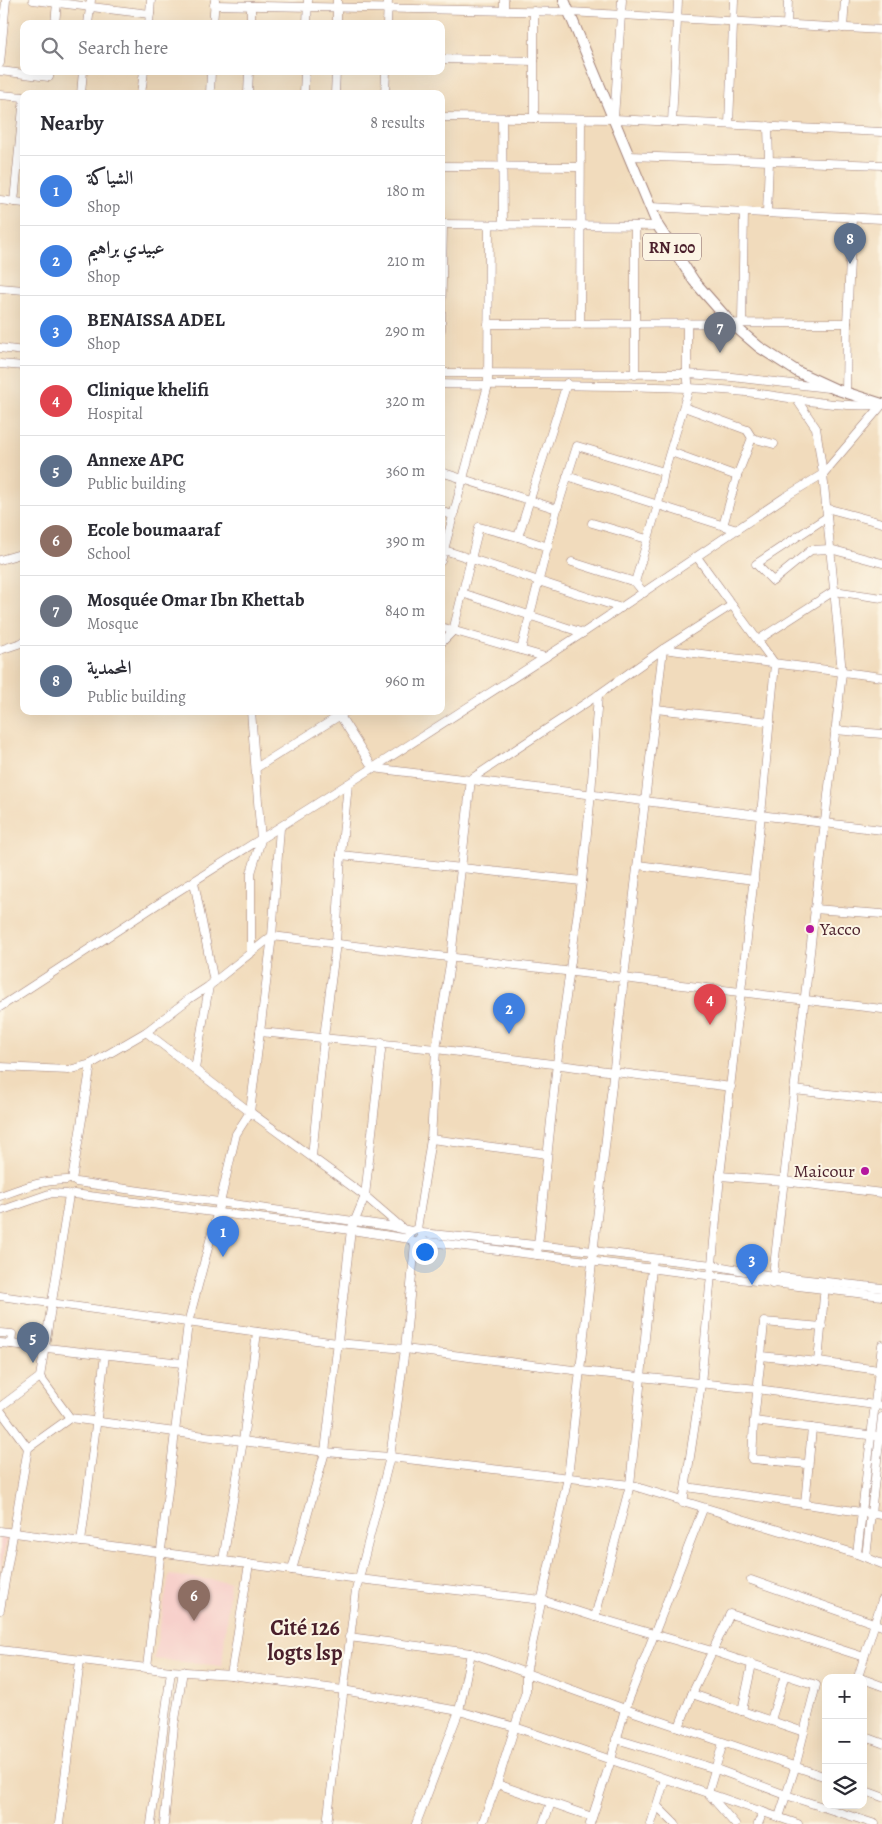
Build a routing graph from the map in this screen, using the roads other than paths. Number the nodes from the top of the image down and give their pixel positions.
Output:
1 (6, 0) edge
2 (33, 0) edge
3 (151, 0) edge
4 (442, 0) edge
5 (504, 0) edge
6 (564, 0) edge
7 (622, 0) edge
8 (678, 0) edge
9 (734, 0) edge
10 (788, 0) edge
11 (845, 0) edge
12 (57, 3) junction
13 (214, 3) edge
14 (90, 4) edge
15 (308, 4) edge
16 (337, 4) edge
17 (388, 4) edge
18 (252, 6) junction
19 (442, 9) junction
20 (504, 10) junction
21 (534, 11) junction
22 (570, 12) junction
23 (150, 14) junction
24 (621, 15) junction
25 (677, 18) junction
26 (55, 20) edge
27 (88, 20) edge
28 (149, 20) edge
29 (214, 20) edge
30 (251, 20) edge
31 (307, 20) edge
32 (337, 20) edge
33 (387, 20) edge
34 (733, 22) junction
35 (787, 25) junction
36 (843, 28) junction
37 (882, 30) edge
38 (445, 59) edge
39 (534, 61) junction
40 (0, 63) edge
41 (0, 71) edge
42 (20, 73) edge
43 (33, 75) edge
44 (49, 75) edge
45 (83, 75) edge
46 (143, 75) edge
47 (211, 75) edge
48 (249, 75) edge
49 (305, 75) edge
50 (336, 75) edge
51 (386, 75) edge
52 (81, 90) edge
53 (142, 90) edge
54 (210, 90) edge
55 (248, 90) edge
56 (304, 90) edge
57 (335, 90) edge
58 (385, 90) edge
59 (0, 95) edge
60 (20, 97) edge
61 (445, 117) edge
62 (502, 118) junction
63 (534, 118) junction
64 (581, 119) junction
65 (614, 120) junction
66 (672, 122) junction
67 (728, 124) junction
68 (768, 126) junction
69 (882, 132) edge
70 (20, 139) edge
71 (629, 156) junction
72 (768, 161) junction
73 (882, 165) edge
74 (445, 166) edge
75 (580, 166) junction
76 (503, 167) junction
77 (0, 200) edge
78 (14, 202) junction
79 (20, 202) edge
80 (651, 207) junction
81 (744, 212) junction
82 (767, 212) junction
83 (852, 218) junction
84 (882, 219) edge
85 (445, 224) edge
86 (490, 225) junction
87 (503, 225) junction
88 (581, 225) junction
89 (635, 226) junction
90 (658, 226) junction
91 (0, 288) edge
92 (20, 290) edge
93 (687, 323) junction
94 (731, 323) junction
95 (742, 323) junction
96 (847, 323) junction
97 (488, 324) junction
98 (580, 324) junction
99 (636, 324) junction
100 (0, 348) edge
101 (20, 350) edge
102 (0, 364) edge
103 (20, 366) edge
104 (445, 372) edge
105 (489, 373) junction
106 (568, 374) junction
107 (687, 374) junction
108 (635, 375) junction
109 (445, 384) edge
110 (488, 385) junction
111 (567, 386) junction
112 (690, 388) junction
113 (835, 389) junction
114 (846, 393) junction
115 (797, 400) junction
116 (882, 405) edge
117 (684, 407) junction
118 (752, 438) junction
119 (774, 444) dead end
120 (670, 452) junction
121 (664, 472) junction
122 (445, 473) edge
123 (823, 474) junction
124 (567, 476) junction
125 (737, 476) junction
126 (463, 479) junction
127 (530, 500) junction
128 (658, 505) junction
129 (826, 508) junction
130 (557, 509) junction
131 (445, 513) edge
132 (454, 516) junction
133 (827, 517) junction
134 (592, 523) dead end
135 (882, 523) edge
136 (724, 526) junction
137 (736, 530) junction
138 (518, 537) junction
139 (647, 539) junction
140 (445, 544) edge
141 (548, 547) junction
142 (830, 549) junction
143 (445, 551) edge
144 (20, 554) edge
145 (697, 557) junction
146 (471, 559) junction
147 (0, 560) edge
148 (572, 562) dead end
149 (882, 562) edge
150 (540, 581) junction
151 (635, 582) junction
152 (834, 590) junction
153 (462, 593) junction
154 (644, 593) junction
155 (882, 598) edge
156 (732, 605) junction
157 (621, 608) junction
158 (530, 615) junction
159 (445, 628) edge
160 (453, 630) junction
161 (583, 633) junction
162 (445, 639) edge
163 (758, 640) junction
164 (20, 643) edge
165 (664, 649) junction
166 (0, 650) edge
167 (521, 650) junction
168 (545, 658) junction
169 (775, 664) junction
170 (842, 673) junction
171 (882, 677) edge
172 (598, 695) junction
173 (656, 709) junction
174 (251, 715) edge
175 (338, 715) edge
176 (342, 715) edge
177 (770, 722) junction
178 (835, 730) junction
179 (882, 734) edge
180 (256, 768) junction
181 (374, 768) junction
182 (471, 779) junction
183 (348, 784) junction
184 (591, 794) junction
185 (646, 801) junction
186 (762, 815) junction
187 (824, 822) junction
188 (280, 828) junction
189 (882, 830) edge
190 (261, 840) junction
191 (342, 855) junction
192 (638, 865) junction
193 (462, 869) junction
194 (582, 880) junction
195 (754, 880) junction
196 (194, 882) junction
197 (814, 909) junction
198 (882, 914) edge
199 (272, 936) junction
200 (336, 943) junction
201 (251, 952) junction
202 (451, 958) junction
203 (570, 971) junction
204 (624, 978) junction
205 (212, 984) junction
206 (742, 992) junction
207 (804, 1000) junction
208 (0, 1007) edge
209 (882, 1009) edge
210 (146, 1032) junction
211 (260, 1032) junction
212 (324, 1037) junction
213 (382, 1042) junction
214 (436, 1049) junction
215 (557, 1063) junction
216 (91, 1064) junction
217 (0, 1067) edge
218 (195, 1070) junction
219 (614, 1071) junction
220 (731, 1087) junction
221 (794, 1090) junction
222 (882, 1100) edge
223 (250, 1112) junction
224 (431, 1140) junction
225 (547, 1154) junction
226 (312, 1156) junction
227 (720, 1176) junction
228 (72, 1181) junction
229 (783, 1181) junction
230 (882, 1193) edge
231 (70, 1194) junction
232 (0, 1196) edge
233 (365, 1196) junction
234 (220, 1203) junction
235 (0, 1211) edge
236 (217, 1214) junction
237 (354, 1221) junction
238 (351, 1230) junction
239 (414, 1235) junction
240 (538, 1245) junction
241 (593, 1251) junction
242 (537, 1255) junction
243 (653, 1259) junction
244 (592, 1262) junction
245 (712, 1266) junction
246 (653, 1269) junction
247 (712, 1277) junction
248 (772, 1280) junction
249 (826, 1285) junction
250 (882, 1288) edge
251 (0, 1296) edge
252 (882, 1296) edge
253 (52, 1304) junction
254 (188, 1323) junction
255 (822, 1327) junction
256 (257, 1332) junction
257 (0, 1333) edge
258 (337, 1343) junction
259 (0, 1344) edge
260 (12, 1344) junction
261 (882, 1345) edge
262 (45, 1349) junction
263 (405, 1349) junction
264 (105, 1355) junction
265 (762, 1356) junction
266 (818, 1362) junction
267 (182, 1363) junction
268 (879, 1370) junction
269 (581, 1371) junction
270 (40, 1377) junction
271 (640, 1377) junction
272 (701, 1384) junction
273 (757, 1389) junction
274 (879, 1406) edge
275 (0, 1408) edge
276 (882, 1417) edge
277 (70, 1418) junction
278 (96, 1421) junction
279 (754, 1421) junction
280 (812, 1428) junction
281 (176, 1432) junction
282 (876, 1436) junction
283 (243, 1441) junction
284 (28, 1448) junction
285 (324, 1452) junction
286 (390, 1457) junction
287 (808, 1464) junction
288 (568, 1477) junction
289 (630, 1485) junction
290 (686, 1487) junction
291 (683, 1503) junction
292 (805, 1504) junction
293 (704, 1509) junction
294 (866, 1513) junction
295 (882, 1515) edge
296 (0, 1531) edge
297 (14, 1533) junction
298 (82, 1542) junction
299 (160, 1552) junction
300 (857, 1554) junction
301 (866, 1557) junction
302 (223, 1560) junction
303 (249, 1564) junction
304 (882, 1564) edge
305 (292, 1570) junction
306 (359, 1578) junction
307 (751, 1580) dead end
308 (542, 1600) junction
309 (882, 1600) edge
310 (0, 1610) edge
311 (595, 1617) junction
312 (878, 1625) edge
313 (654, 1635) junction
314 (349, 1637) junction
315 (0, 1650) edge
316 (712, 1651) junction
317 (471, 1653) junction
318 (864, 1657) junction
319 (80, 1661) junction
320 (752, 1664) junction
321 (147, 1667) junction
322 (171, 1670) junction
323 (183, 1671) junction
324 (526, 1673) junction
325 (231, 1674) junction
326 (859, 1674) edge
327 (785, 1675) junction
328 (867, 1680) edge
329 (882, 1686) edge
330 (343, 1690) junction
331 (692, 1694) junction
332 (625, 1709) junction
333 (459, 1711) junction
334 (742, 1711) junction
335 (771, 1720) junction
336 (516, 1727) junction
337 (679, 1727) junction
338 (804, 1732) junction
339 (867, 1737) edge
340 (616, 1739) junction
341 (723, 1743) junction
342 (882, 1743) edge
343 (611, 1760) junction
344 (795, 1768) junction
345 (716, 1769) junction
346 (822, 1773) edge
347 (665, 1779) junction
348 (497, 1784) junction
349 (867, 1791) edge
350 (708, 1793) junction
351 (786, 1795) junction
352 (882, 1797) edge
353 (551, 1803) junction
354 (657, 1806) junction
355 (763, 1812) junction
356 (779, 1817) junction
357 (591, 1820) edge
358 (59, 1824) edge
359 (151, 1824) edge
360 (164, 1824) edge
361 (327, 1824) edge
362 (416, 1824) edge
363 (482, 1824) edge
364 (543, 1824) edge
365 (651, 1824) edge
366 (675, 1824) edge
367 (735, 1824) edge
368 (758, 1824) edge
369 (798, 1824) edge
370 (875, 1824) edge

1 - 40 street
2 - 12 street
3 - 23 street
4 - 19 street
5 - 20 street
6 - 22 main road, RN 100
7 - 24 street
8 - 25 street
9 - 34 street
10 - 35 street
11 - 36 street
12 - 14 street
12 - 26 street
13 - 18 street
13 - 29 street
14 - 23 street
14 - 27 street
15 - 16 street
15 - 18 street
15 - 31 street
16 - 17 street
16 - 32 street
17 - 19 street
17 - 33 street
18 - 30 street
19 - 20 street
20 - 21 street
21 - 22 street
21 - 39 street
22 - 24 street
22 - 65 main road, RN 100
23 - 28 street
24 - 25 street
24 - 65 street
25 - 34 street
25 - 66 street
34 - 35 street
34 - 67 street
35 - 36 street
36 - 37 street
38 - 39 street
39 - 63 street
41 - 42 street
43 - 44 street
45 - 52 street
46 - 53 street
47 - 54 street
48 - 55 street
49 - 56 street
50 - 57 street
51 - 58 street
59 - 60 street
61 - 62 street
62 - 63 street
62 - 76 street
63 - 64 street
64 - 65 street
64 - 75 street
65 - 66 street
65 - 71 main road, RN 100
66 - 67 street
67 - 68 street
68 - 69 street
68 - 72 street
70 - 78 street
71 - 72 street
71 - 80 main road, RN 100
72 - 73 street
72 - 82 street
74 - 76 street
75 - 76 street
75 - 88 street
76 - 87 street
77 - 78 street
78 - 79 street
80 - 81 street
80 - 90 main road, RN 100
81 - 82 street
81 - 95 street
82 - 83 street
83 - 84 street
83 - 96 street
85 - 86 street
86 - 87 street
86 - 97 street
87 - 88 street
88 - 89 street
88 - 98 street
89 - 90 street
89 - 99 street
90 - 94 main road, RN 100
91 - 92 street
93 - 94 street
93 - 99 street
93 - 107 street
94 - 95 street
94 - 113 main road, RN 100
95 - 96 street
96 - 114 street
97 - 98 street
97 - 105 street
98 - 99 street
99 - 108 street
100 - 101 street
102 - 103 street
104 - 105 street
105 - 106 street
105 - 110 street
106 - 108 street
106 - 111 street
107 - 108 street
107 - 112 street
107 - 113 street
109 - 110 street
110 - 111 street
110 - 126 street
111 - 112 street
111 - 127 street
112 - 115 street
112 - 117 street
113 - 114 main road, RN 100
114 - 116 main road, RN 100
115 - 116 street
115 - 123 street
116 - 123 street
117 - 118 street
117 - 120 street
118 - 119 street
118 - 125 street
120 - 121 street
120 - 125 street
121 - 124 street
121 - 128 street
122 - 126 street
123 - 129 street
123 - 137 street
124 - 128 street
124 - 130 street
125 - 136 street
126 - 127 street
126 - 132 street
127 - 130 street
127 - 138 street
128 - 136 street
128 - 139 street
129 - 133 street
129 - 135 street
130 - 141 street
131 - 132 street
132 - 140 street
133 - 142 street
133 - 142 street
134 - 139 street
136 - 137 street
137 - 145 street
138 - 141 street
138 - 146 street
139 - 151 street
141 - 150 street
142 - 149 street
142 - 152 street
143 - 146 street
144 - 147 street
145 - 154 street
145 - 156 street
146 - 150 street
146 - 153 street
148 - 151 street
150 - 157 street
150 - 158 street
151 - 154 street
152 - 155 street
152 - 163 street
152 - 170 street
153 - 158 street
153 - 160 street
154 - 157 street
156 - 163 street
156 - 165 street
157 - 161 street
158 - 161 street
158 - 167 street
159 - 160 street
160 - 162 street
160 - 167 street
161 - 168 street
163 - 169 street
164 - 166 street
165 - 169 street
165 - 172 street
165 - 173 street
167 - 168 street
168 - 181 street
169 - 170 street
169 - 177 street
170 - 171 street
170 - 178 street
172 - 182 street
172 - 184 street
173 - 177 street
173 - 185 street
174 - 180 street
175 - 180 street
176 - 181 street
177 - 186 street
178 - 179 street
178 - 187 street
180 - 190 street
181 - 182 street
181 - 183 street
182 - 184 street
182 - 193 street
183 - 188 street
183 - 191 street
184 - 185 street
184 - 194 street
185 - 186 street
185 - 192 street
186 - 187 street
186 - 195 street
187 - 189 street
187 - 197 street
188 - 190 street
188 - 199 street
190 - 196 street
190 - 201 street
191 - 193 street
191 - 200 street
192 - 195 street
192 - 204 street
193 - 194 street
193 - 202 street
194 - 203 street
195 - 206 street
196 - 205 street
196 - 208 street
197 - 198 street
197 - 207 street
199 - 200 street
199 - 201 street
199 - 211 street
200 - 202 street
200 - 212 street
201 - 205 street
202 - 203 street
202 - 214 street
203 - 204 street
203 - 215 street
204 - 206 street
204 - 219 street
205 - 210 street
205 - 218 street
206 - 207 street
206 - 220 street
207 - 209 street
207 - 221 street
210 - 216 street
210 - 218 street
211 - 212 street
211 - 223 street
212 - 213 street
212 - 226 street
213 - 214 street
213 - 233 street
214 - 215 street
214 - 224 street
215 - 219 street
215 - 225 street
216 - 217 street
216 - 228 street
218 - 223 street
219 - 220 street
219 - 241 street
220 - 227 street
221 - 222 street
221 - 229 street
223 - 226 street
223 - 234 street
224 - 225 street
224 - 239 street
225 - 240 street
226 - 233 street
227 - 229 street
227 - 245 street
228 - 231 street
228 - 231 street
228 - 232 street
228 - 234 street
229 - 230 street
229 - 248 street
231 - 235 street
231 - 236 street
231 - 253 street
233 - 237 street
233 - 239 street
234 - 236 street
234 - 237 street
236 - 238 street
236 - 254 street
237 - 238 street
237 - 239 street
238 - 239 street
238 - 258 street
239 - 240 street
239 - 242 street
239 - 263 street
240 - 241 street
240 - 242 street
241 - 243 street
241 - 244 street
242 - 244 street
243 - 245 street
243 - 246 street
244 - 246 street
244 - 269 street
245 - 247 street
245 - 248 street
246 - 247 street
246 - 271 street
247 - 248 street
247 - 272 street
248 - 249 street
249 - 250 street
249 - 252 street
249 - 255 street
251 - 253 street
253 - 254 street
253 - 262 street
254 - 256 street
254 - 267 street
255 - 265 street
255 - 266 street
256 - 258 street
256 - 283 street
257 - 260 street
258 - 263 street
258 - 285 street
259 - 260 street
260 - 262 street
261 - 268 street
262 - 264 street
262 - 270 street
263 - 269 street
263 - 286 street
264 - 267 street
264 - 278 street
265 - 266 street
265 - 273 street
266 - 268 street
267 - 281 street
268 - 274 street
269 - 271 street
269 - 288 street
270 - 275 street
270 - 277 street
271 - 272 street
271 - 289 street
272 - 273 street
272 - 290 street
273 - 274 street
273 - 279 street
274 - 282 street
275 - 284 street
276 - 282 street
277 - 278 street
277 - 284 street
278 - 281 street
278 - 298 street
279 - 280 street
279 - 287 street
280 - 282 street
280 - 287 street
281 - 283 street
281 - 299 street
282 - 294 street
283 - 285 street
283 - 302 street
284 - 297 street
285 - 286 street
285 - 305 street
286 - 288 street
286 - 306 street
287 - 292 street
288 - 289 street
288 - 308 street
289 - 291 street
289 - 311 street
290 - 291 street
290 - 292 street
291 - 293 street
292 - 294 street
293 - 300 street
293 - 313 street
294 - 295 street
294 - 300 street
294 - 301 street
296 - 297 street
297 - 298 street
297 - 310 street
298 - 299 street
299 - 302 street
299 - 321 street
300 - 301 street
301 - 304 street
302 - 303 street
303 - 305 street
303 - 325 street
305 - 306 street
306 - 308 street
306 - 314 street
307 - 312 street
308 - 311 street
308 - 324 street
309 - 312 street
311 - 313 street
312 - 318 street
313 - 316 street
313 - 332 street
314 - 317 street
314 - 330 street
315 - 319 street
316 - 318 street
316 - 320 street
316 - 331 street
317 - 324 street
317 - 333 street
318 - 326 street
319 - 321 street
319 - 358 street
320 - 327 street
320 - 334 street
321 - 322 street
322 - 323 street
322 - 359 street
323 - 325 street
323 - 360 street
324 - 332 street
324 - 336 street
325 - 330 street
327 - 335 street
327 - 338 street
328 - 329 street
330 - 333 street
330 - 361 street
331 - 334 street
331 - 337 street
332 - 337 street
332 - 340 street
333 - 336 street
333 - 362 street
334 - 335 street
335 - 338 street
336 - 343 street
336 - 348 street
337 - 341 street
338 - 344 street
339 - 342 street
340 - 343 street
340 - 345 street
341 - 344 street
341 - 345 street
343 - 347 street
343 - 357 street
344 - 346 street
344 - 351 street
345 - 350 street
345 - 351 street
347 - 350 street
347 - 354 street
348 - 353 street
348 - 363 street
349 - 352 street
350 - 355 street
350 - 367 street
351 - 356 street
351 - 370 street
353 - 357 street
353 - 364 street
354 - 365 street
354 - 366 street
355 - 356 street
355 - 368 street
356 - 369 street

